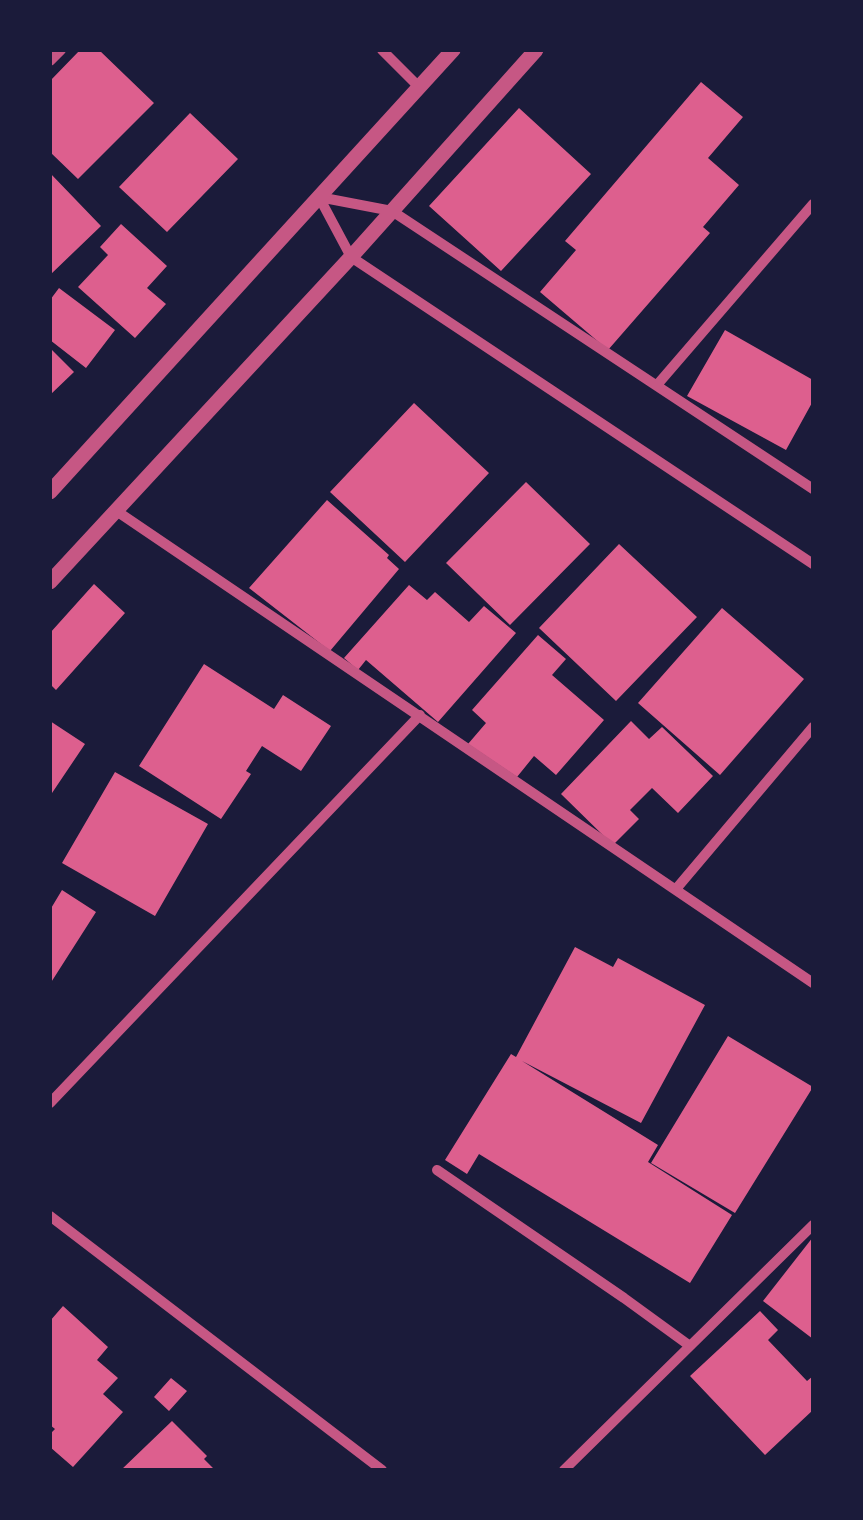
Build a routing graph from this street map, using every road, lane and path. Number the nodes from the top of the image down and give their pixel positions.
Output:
1 (60, 50) edge
2 (382, 50) edge
3 (453, 50) edge
4 (536, 50) edge
5 (50, 61) edge
6 (420, 87) junction
7 (320, 197) junction
8 (812, 206) edge
9 (392, 211) junction
10 (351, 257) junction
11 (658, 385) junction
12 (813, 488) edge
13 (50, 492) edge
14 (115, 510) junction
15 (813, 564) edge
16 (50, 582) edge
17 (420, 715) junction
18 (813, 727) edge
19 (676, 890) junction
20 (813, 983) edge
21 (50, 1104) edge
22 (438, 1170) dead end
23 (50, 1216) edge
24 (813, 1225) edge
25 (690, 1346) junction
26 (382, 1470) edge
27 (564, 1470) edge

1 - 5 street
2 - 6 street
3 - 6 street
4 - 9 street
6 - 7 street
7 - 9 street
7 - 10 street
7 - 13 street
8 - 11 street
9 - 10 street
9 - 11 street
10 - 14 street
10 - 15 street
11 - 12 street
14 - 16 street
14 - 17 street
17 - 19 street
17 - 21 street
18 - 19 street
19 - 20 street
22 - 25 street
23 - 26 street
24 - 25 street
25 - 27 street

